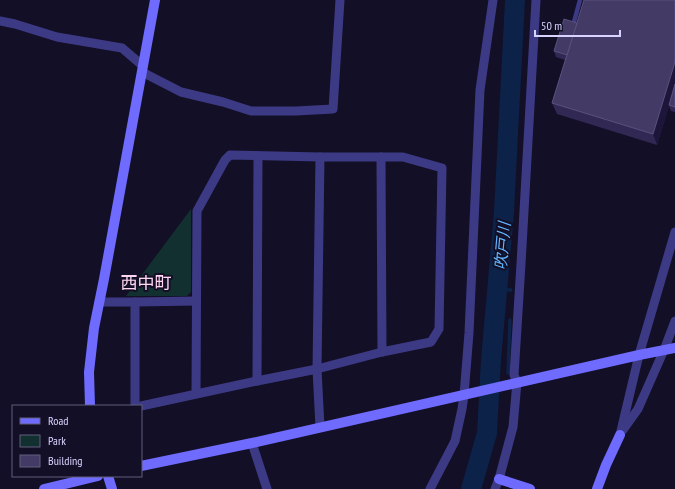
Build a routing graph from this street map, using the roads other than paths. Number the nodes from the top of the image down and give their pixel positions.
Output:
1 (155, 0) edge
2 (340, 0) edge
3 (493, 0) edge
4 (536, 0) edge
5 (580, 0) edge
6 (0, 21) edge
7 (574, 22) edge
8 (142, 69) junction
9 (258, 156) junction
10 (320, 157) junction
11 (381, 157) junction
12 (675, 232) edge
13 (196, 301) junction
14 (99, 302) junction
15 (135, 302) junction
16 (675, 321) edge
17 (675, 348) edge
18 (664, 350) junction
19 (382, 352) junction
20 (639, 355) junction
21 (316, 369) junction
22 (257, 381) junction
23 (517, 382) junction
24 (196, 394) junction
25 (464, 395) junction
26 (90, 405) edge
27 (135, 405) edge
28 (142, 406) edge
29 (320, 427) junction
30 (620, 435) junction
31 (252, 443) junction
32 (142, 466) edge
33 (94, 477) edge
34 (108, 477) edge
35 (499, 479) junction
36 (44, 489) edge
37 (112, 489) edge
38 (267, 489) edge
39 (430, 489) edge
40 (495, 489) edge
41 (530, 489) edge
42 (597, 489) edge

1 - 8 street
2 - 8 street
3 - 25 street
4 - 23 street
5 - 7 lane
6 - 8 street
8 - 14 street
9 - 10 street
9 - 13 street
9 - 22 street
10 - 11 street
10 - 21 street
11 - 19 street
11 - 19 street
12 - 20 street
13 - 15 street
13 - 24 street
14 - 15 street
14 - 26 street
15 - 27 street
16 - 18 street
17 - 18 street
18 - 20 street
18 - 30 street
19 - 21 street
20 - 23 street
20 - 30 street
21 - 22 street
21 - 29 street
22 - 24 street
23 - 25 street
23 - 35 street
24 - 28 street
25 - 29 street
25 - 39 street
29 - 31 street
30 - 42 street
31 - 32 street
31 - 38 street
33 - 36 street
34 - 37 street
35 - 40 street
35 - 41 street

